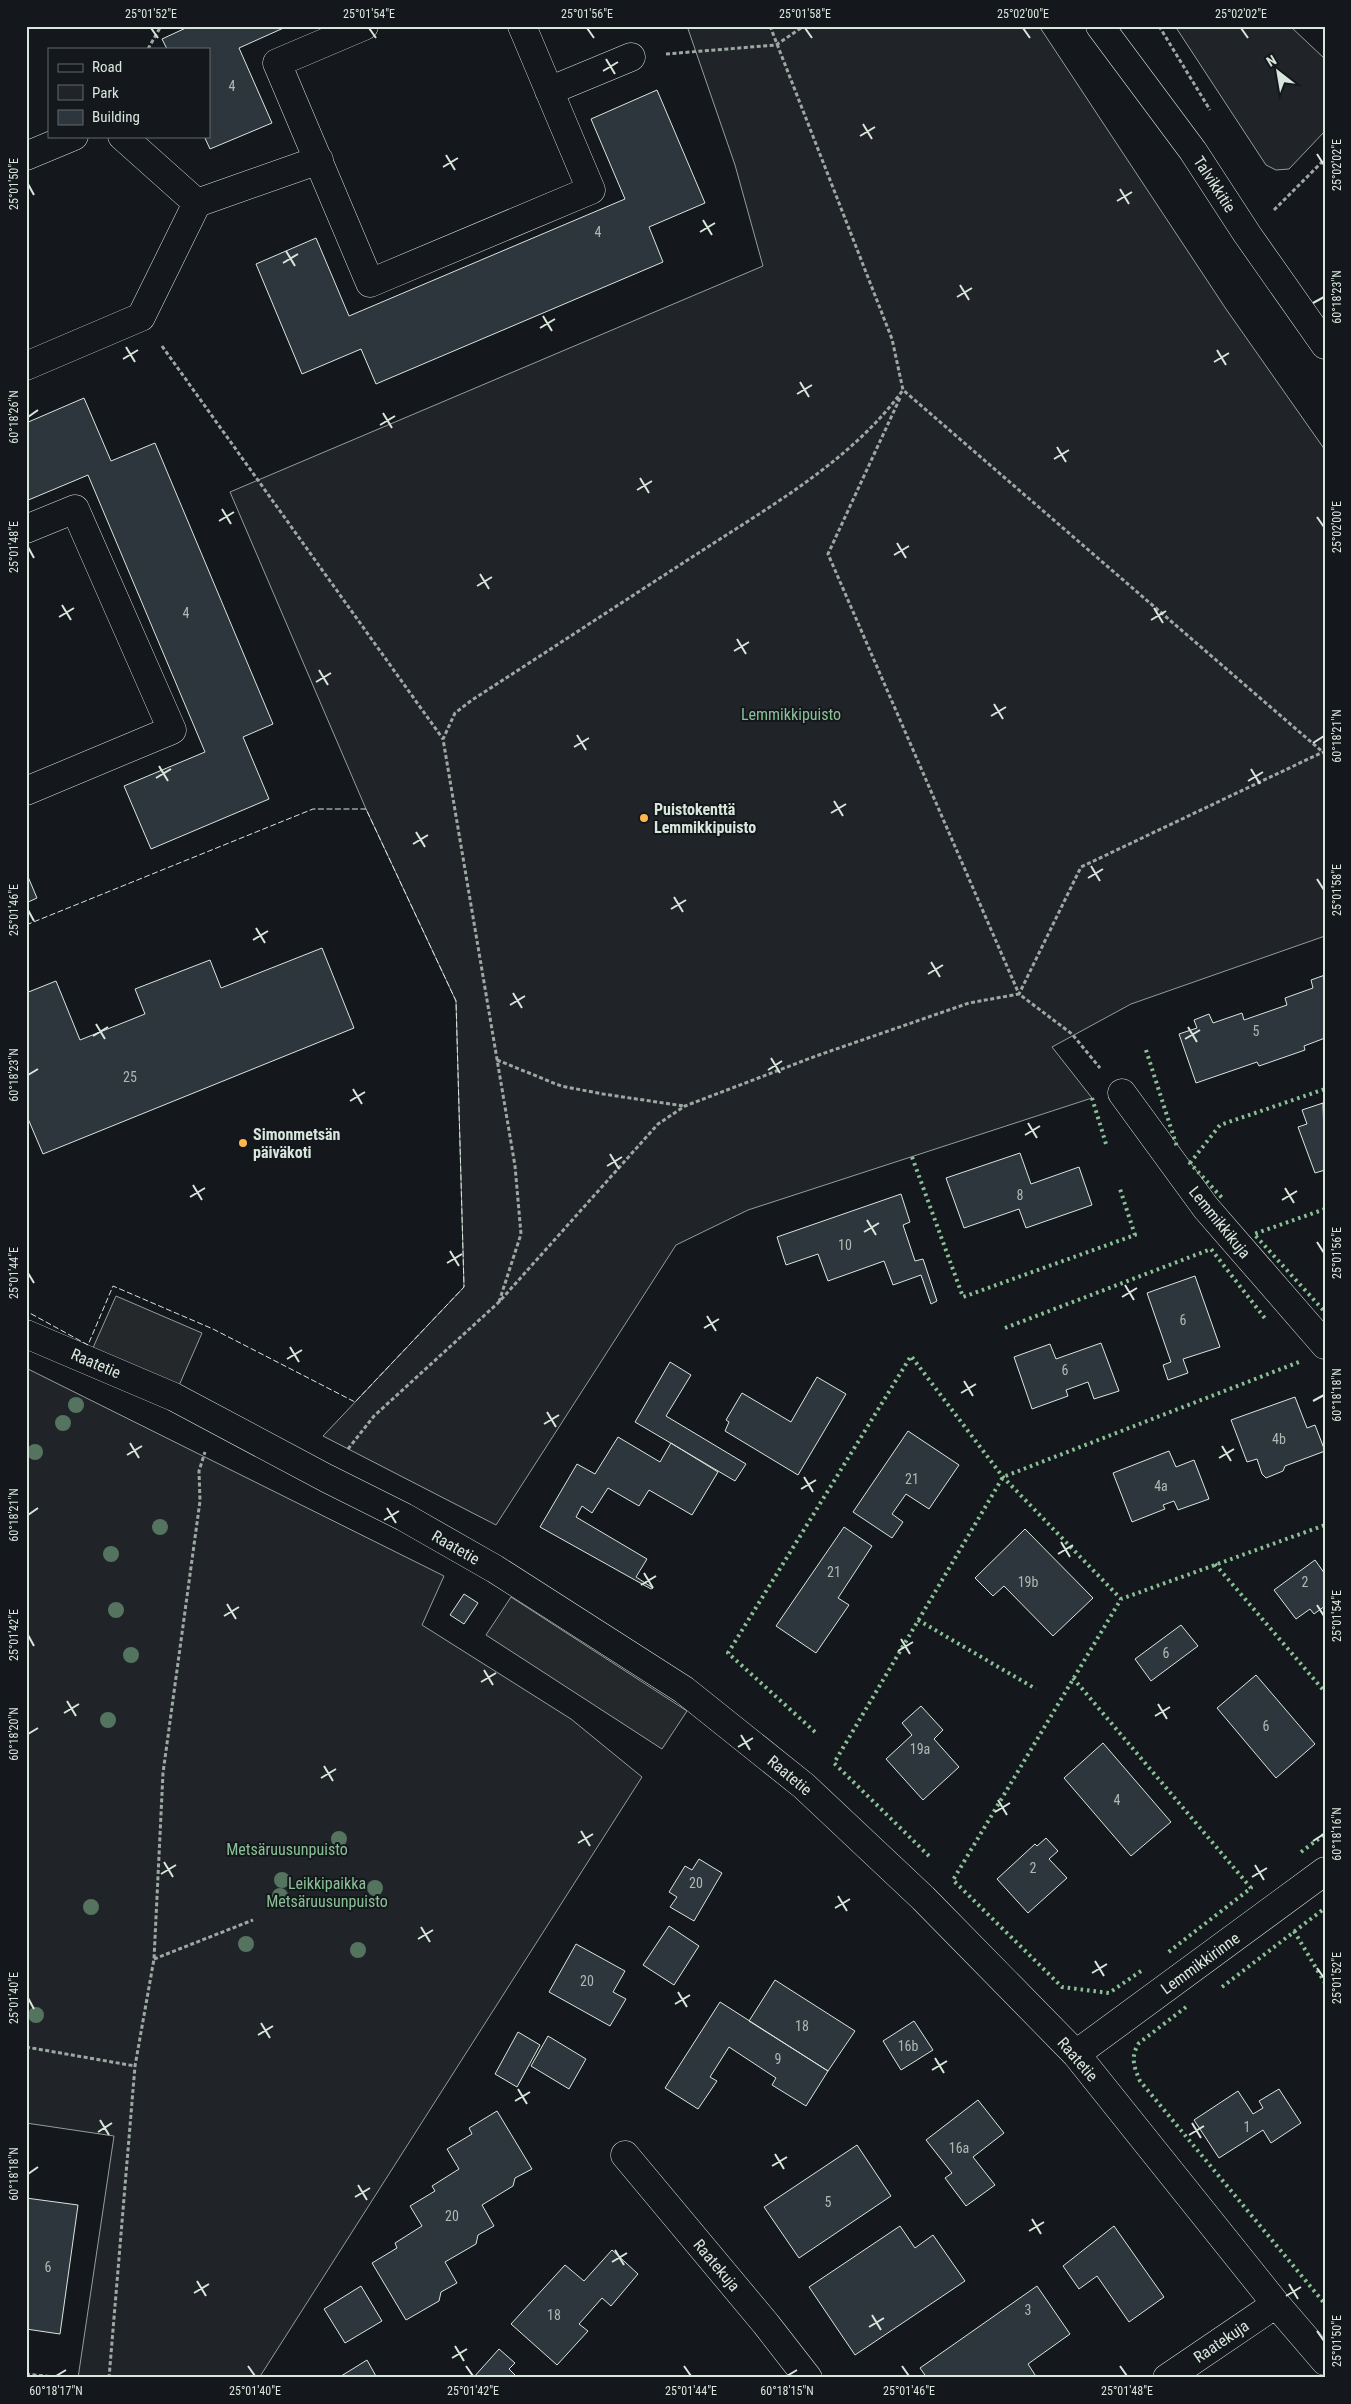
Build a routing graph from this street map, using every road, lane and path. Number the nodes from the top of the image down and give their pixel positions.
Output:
1 (161, 26) edge
2 (364, 26) edge
3 (522, 26) edge
4 (770, 26) edge
5 (804, 26) edge
6 (1100, 26) edge
7 (776, 45) junction
8 (149, 48) edge
9 (630, 57) joint
10 (549, 91) junction
11 (69, 138) edge
12 (124, 138) edge
13 (26, 156) edge
14 (1325, 159) edge
15 (318, 160) junction
16 (197, 204) junction
17 (1273, 210) dead end
18 (141, 317) junction
19 (1325, 345) edge
20 (26, 366) edge
21 (904, 390) junction
22 (26, 529) edge
23 (443, 739) junction
24 (1324, 753) edge
25 (26, 791) edge
26 (1019, 994) junction
27 (496, 1060) junction
28 (1122, 1093) joint
29 (685, 1106) junction
30 (499, 1302) junction
31 (26, 1334) edge
32 (1325, 1345) edge
33 (215, 1418) junction
34 (326, 1478) junction
35 (1325, 1872) edge
36 (253, 1920) dead end
37 (154, 1958) junction
38 (26, 2047) edge
39 (1076, 2054) junction
40 (135, 2066) junction
41 (625, 2155) dead end
42 (1276, 2304) junction
43 (1325, 2362) edge
44 (26, 2374) edge
45 (63, 2378) edge
46 (109, 2378) edge
47 (808, 2378) edge
48 (1167, 2378) edge

1 - 8 path
2 - 15 street
3 - 10 street
4 - 7 path
5 - 7 path
6 - 19 street, Talvikkitie
7 - 9 path
7 - 21 path
9 - 10 street
10 - 15 street
11 - 13 street
12 - 16 street
14 - 17 path
15 - 16 street
16 - 18 street
18 - 20 street
18 - 23 path
21 - 23 path
21 - 24 path
21 - 26 path
22 - 25 street
23 - 27 path
24 - 26 path
26 - 28 path
26 - 29 path
27 - 29 path
27 - 30 path
28 - 32 street, Lemmikkikuja
29 - 30 path
30 - 34 path
31 - 33 street, Raatetie
33 - 34 street, Raatetie
33 - 37 path
34 - 39 street, Raatetie
35 - 39 street, Lemmikkirinne
36 - 37 path
37 - 40 path
38 - 40 path
39 - 42 street, Raatetie
40 - 46 path
41 - 47 street, Raatekuja
42 - 43 street, Raatetie
42 - 48 street, Raatekuja
44 - 45 path

